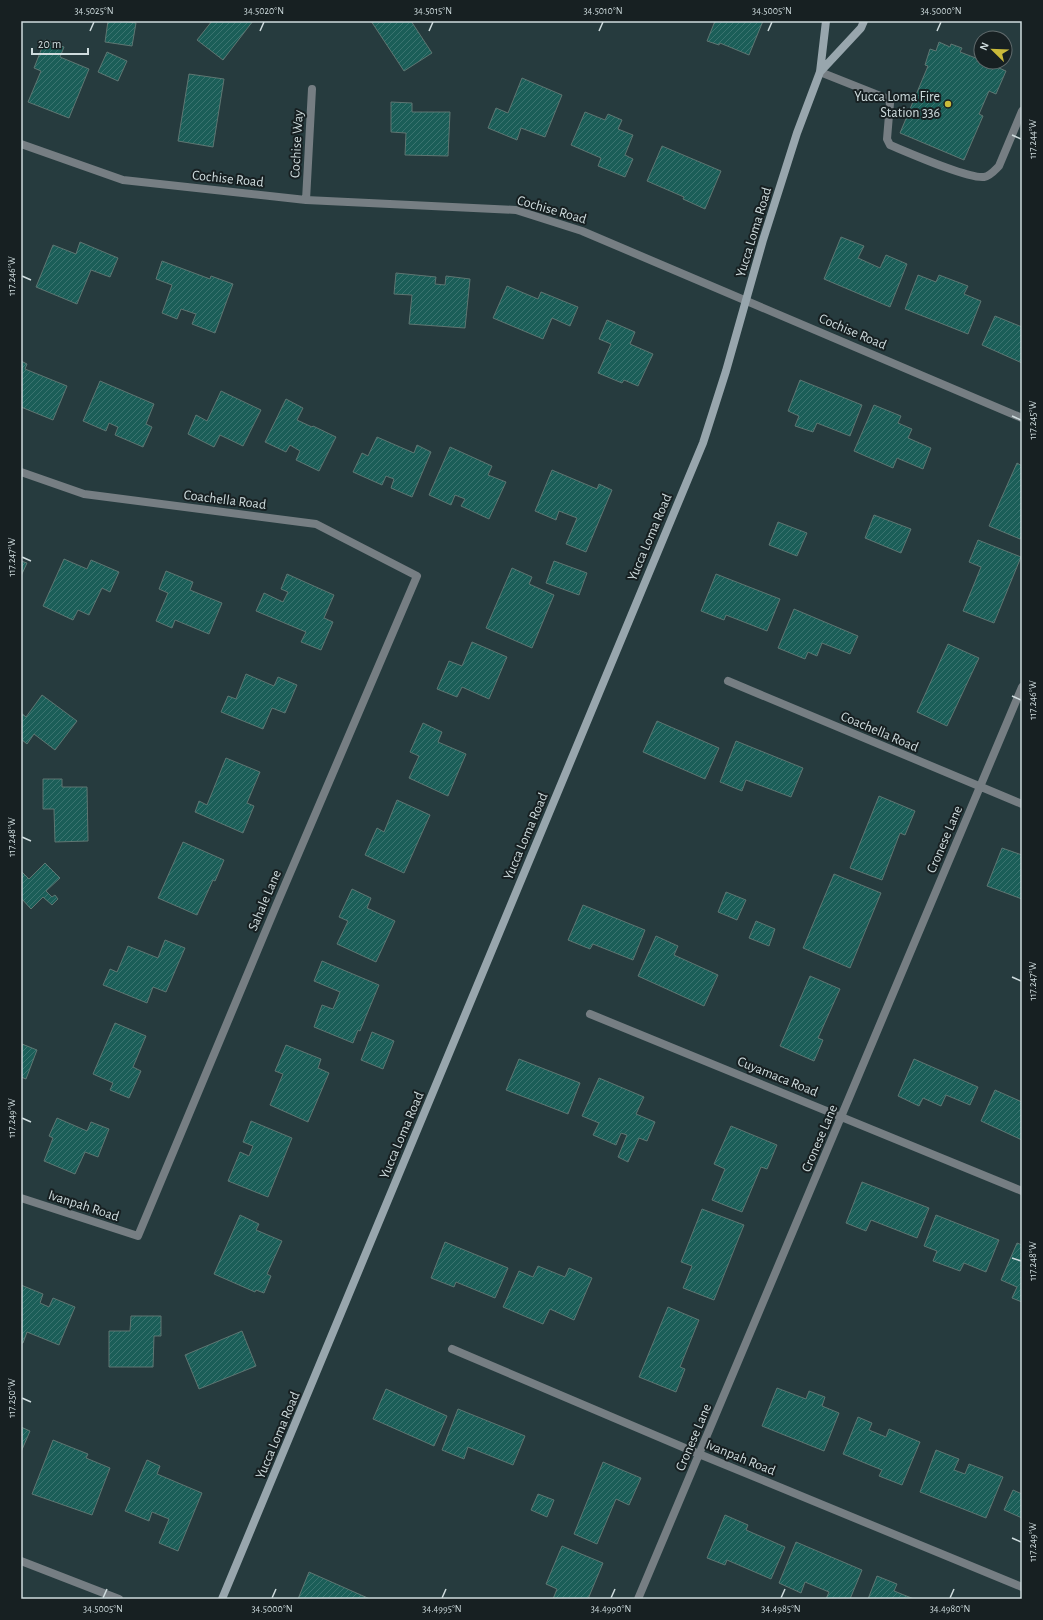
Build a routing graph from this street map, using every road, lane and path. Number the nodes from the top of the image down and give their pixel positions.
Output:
1 (826, 21) edge
2 (864, 21) edge
3 (820, 72) junction
4 (312, 89) dead end
5 (1022, 111) edge
6 (21, 144) edge
7 (306, 200) junction
8 (746, 299) junction
9 (1022, 418) edge
10 (21, 472) edge
11 (417, 576) joint
12 (728, 681) dead end
13 (1022, 687) edge
14 (980, 787) junction
15 (1022, 804) edge
16 (590, 1014) dead end
17 (842, 1116) junction
18 (1022, 1190) edge
19 (21, 1198) edge
20 (138, 1236) joint
21 (452, 1349) dead end
22 (700, 1454) junction
23 (21, 1562) edge
24 (1022, 1587) edge
25 (119, 1599) edge
26 (222, 1599) edge
27 (638, 1599) edge

1 - 3 main road, Yucca Loma Road
2 - 3 main road, Yucca Loma Road
3 - 5 street
3 - 8 main road, Yucca Loma Road
4 - 7 street, Cochise Way
6 - 7 street, Cochise Road
7 - 8 street, Cochise Road
8 - 9 street, Cochise Road
8 - 26 main road, Yucca Loma Road
10 - 11 street, Coachella Road
11 - 20 street, Sahale Lane
12 - 14 street, Coachella Road
13 - 14 street, Cronese Lane
14 - 15 street, Coachella Road
14 - 17 street, Cronese Lane
16 - 17 street, Cuyamaca Road
17 - 18 street, Cuyamaca Road
17 - 22 street, Cronese Lane
19 - 20 street, Ivanpah Road
21 - 22 street, Ivanpah Road
22 - 24 street, Ivanpah Road
22 - 27 street, Cronese Lane
23 - 25 street

